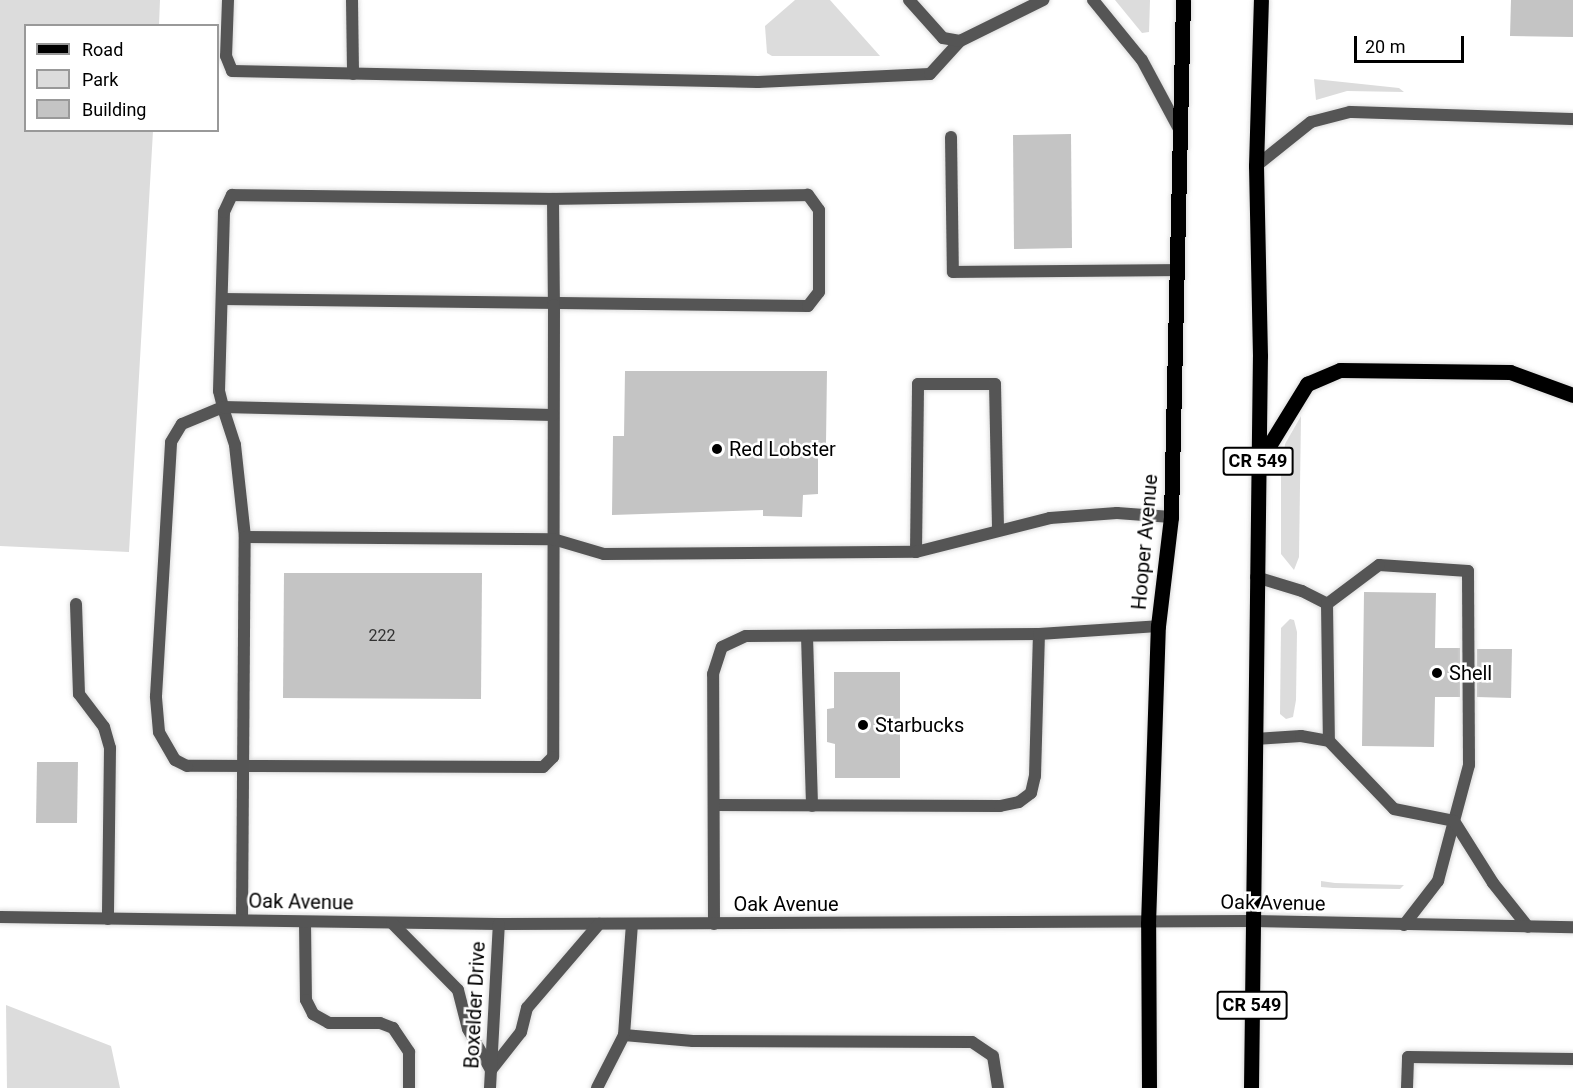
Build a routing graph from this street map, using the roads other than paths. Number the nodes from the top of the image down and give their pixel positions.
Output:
1 (228, 0) edge
2 (352, 0) edge
3 (909, 0) edge
4 (1043, 0) edge
5 (1093, 0) edge
6 (1183, 0) edge
7 (1262, 0) edge
8 (960, 41) junction
9 (353, 74) junction
10 (1573, 119) edge
11 (1181, 132) junction
12 (951, 137) dead end
13 (1256, 166) junction
14 (554, 199) junction
15 (1179, 270) junction
16 (222, 299) junction
17 (554, 305) junction
18 (1573, 395) edge
19 (224, 407) junction
20 (553, 416) junction
21 (1257, 465) junction
22 (1171, 518) junction
23 (998, 530) junction
24 (245, 537) junction
25 (553, 539) junction
26 (916, 552) junction
27 (1256, 577) junction
28 (76, 604) dead end
29 (1327, 604) junction
30 (1158, 626) junction
31 (1039, 634) junction
32 (807, 636) junction
33 (1255, 739) junction
34 (1329, 741) junction
35 (243, 768) junction
36 (715, 805) junction
37 (812, 806) junction
38 (1454, 821) junction
39 (0, 917) edge
40 (108, 919) junction
41 (242, 920) junction
42 (305, 921) junction
43 (1253, 921) junction
44 (392, 923) junction
45 (499, 924) junction
46 (599, 924) junction
47 (632, 924) junction
48 (714, 924) junction
49 (1148, 924) junction
50 (1404, 925) junction
51 (1528, 927) junction
52 (1573, 927) edge
53 (624, 1035) junction
54 (1573, 1059) edge
55 (491, 1070) junction
56 (409, 1088) edge
57 (490, 1088) edge
58 (597, 1088) edge
59 (998, 1088) edge
60 (1149, 1088) edge
61 (1251, 1088) edge
62 (1407, 1088) edge

1 - 9 street
2 - 9 street
3 - 8 street
4 - 8 street
5 - 11 street
6 - 11 main road, Hooper Avenue
7 - 13 main road, CR 549
8 - 9 street
10 - 13 street
11 - 15 main road, Hooper Avenue
12 - 15 street
13 - 21 main road, CR 549
14 - 16 street
14 - 17 street
14 - 17 street
15 - 22 main road, Hooper Avenue
16 - 17 street
16 - 19 street
17 - 20 street
18 - 21 main road
19 - 20 street
19 - 24 street
19 - 35 street
20 - 25 street
21 - 27 main road, CR 549
22 - 23 street
22 - 30 main road, Hooper Avenue
23 - 26 street
23 - 26 street
24 - 25 street
24 - 35 street
25 - 26 street
25 - 35 street
27 - 29 street
27 - 33 main road, CR 549
28 - 40 street
29 - 34 street
29 - 38 street
30 - 31 street
30 - 49 main road, Hooper Avenue
31 - 32 street
31 - 37 street
32 - 36 street
32 - 37 street
33 - 34 street
33 - 43 main road, CR 549
34 - 38 street
35 - 41 street
36 - 37 street
36 - 48 street
38 - 50 street
38 - 51 street
39 - 40 street, Oak Avenue
40 - 41 street, Oak Avenue
41 - 42 street, Oak Avenue
42 - 44 street, Oak Avenue
42 - 56 street
43 - 49 street, Oak Avenue
43 - 50 street, Oak Avenue
43 - 61 main road, CR 549
44 - 45 street, Oak Avenue
44 - 55 street
45 - 46 street, Oak Avenue
45 - 55 street, Boxelder Drive
46 - 47 street, Oak Avenue
46 - 55 street
47 - 48 street, Oak Avenue
47 - 53 street
48 - 49 street, Oak Avenue
49 - 60 main road, Hooper Avenue
50 - 51 street, Oak Avenue
51 - 52 street, Oak Avenue
53 - 58 street
53 - 59 street
54 - 62 street
55 - 57 street, Boxelder Drive

